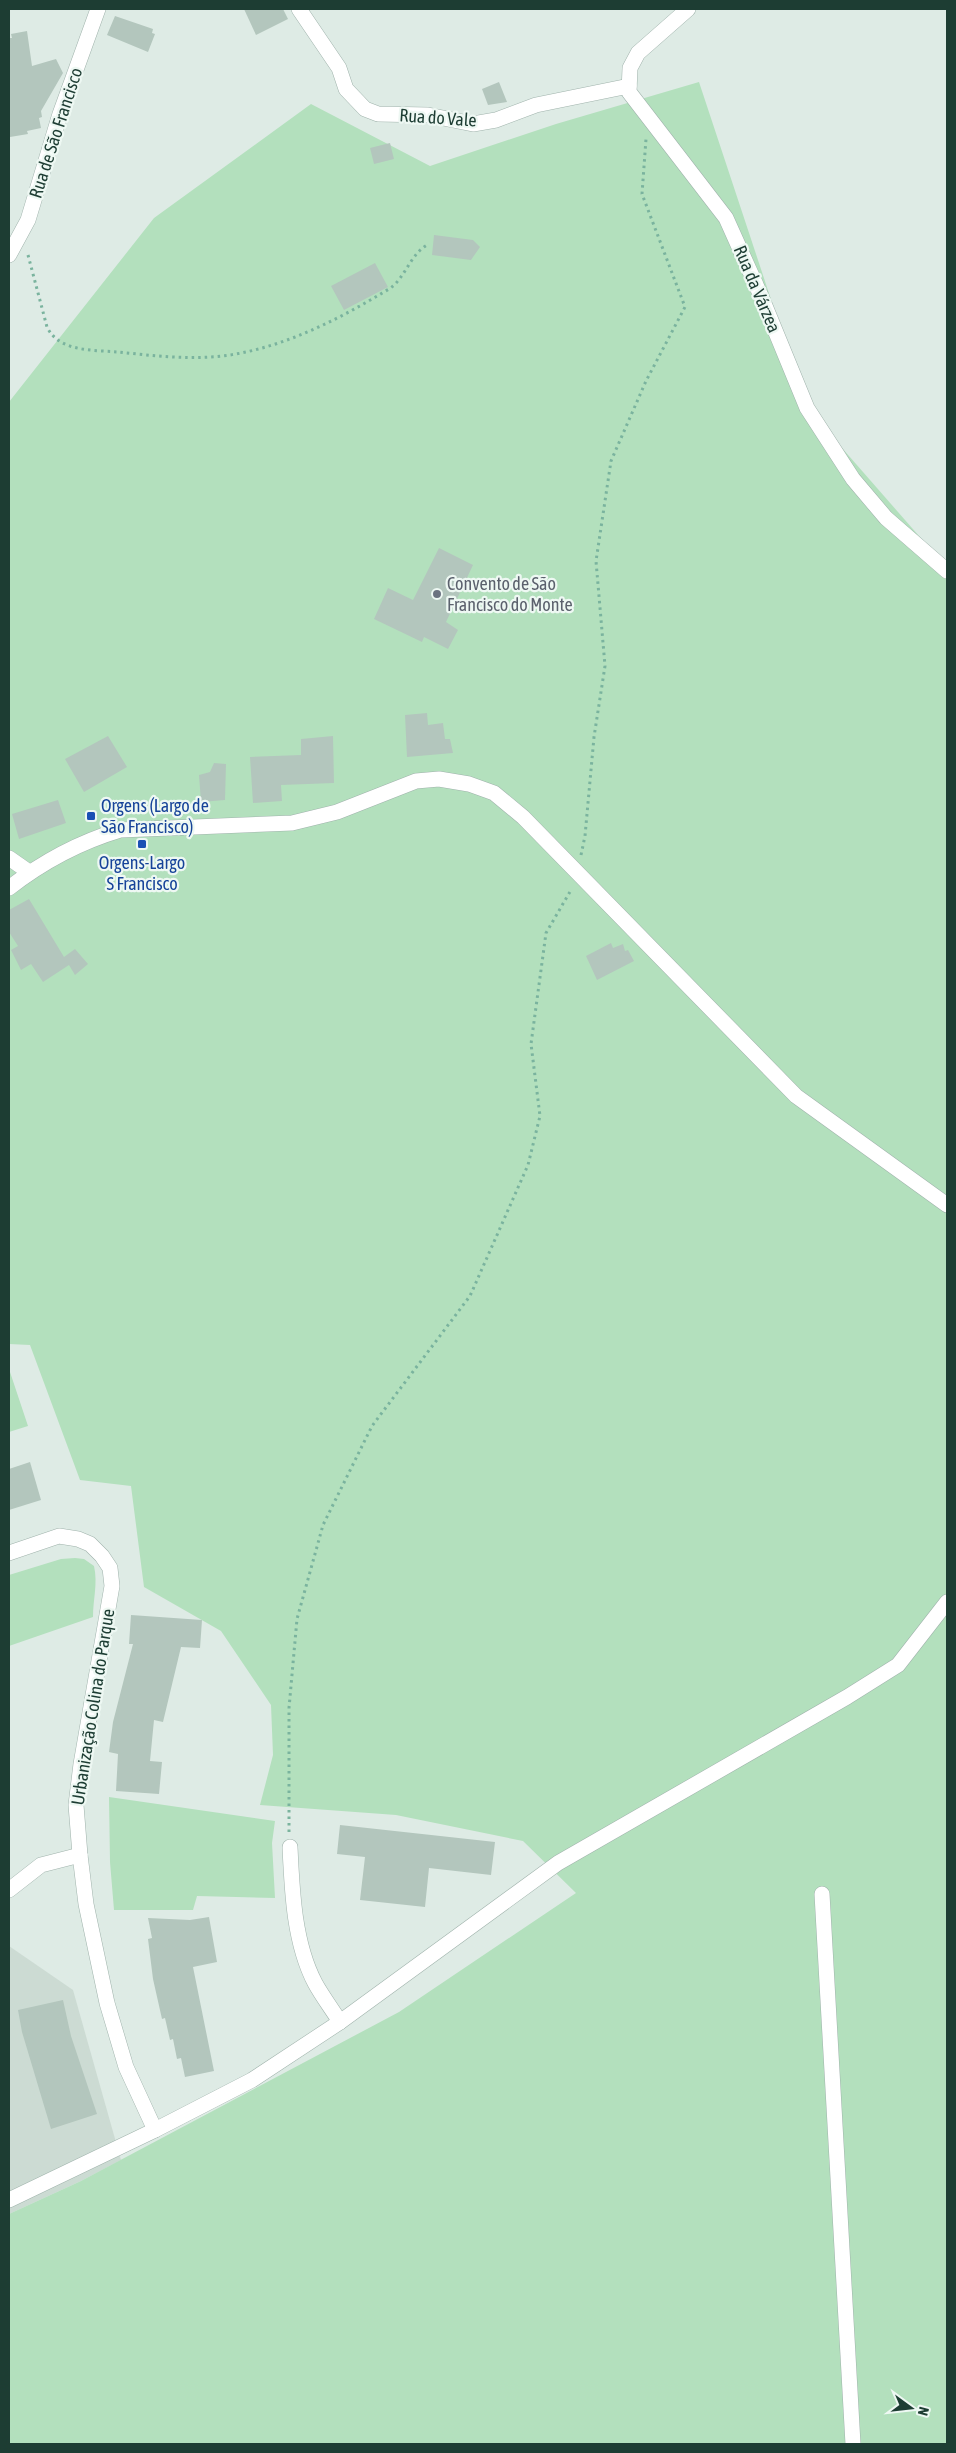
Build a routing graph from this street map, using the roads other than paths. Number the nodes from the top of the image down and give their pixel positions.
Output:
1 (98, 9) edge
2 (299, 9) edge
3 (688, 9) edge
4 (629, 86) junction
5 (9, 255) edge
6 (947, 571) edge
7 (9, 858) edge
8 (29, 872) junction
9 (9, 888) edge
10 (947, 1205) edge
11 (9, 1553) edge
12 (947, 1602) edge
13 (290, 1839) road end
14 (80, 1855) junction
15 (9, 1890) edge
16 (822, 1894) dead end
17 (340, 2022) junction
18 (155, 2130) junction
19 (9, 2200) edge
20 (853, 2444) edge

1 - 5 street, Rua de São Francisco
2 - 4 street, Rua do Vale
3 - 4 street
4 - 6 street, Rua da Várzea
7 - 8 street
8 - 9 street
8 - 10 street
11 - 14 street, Urbanização Colina do Parque
12 - 17 street
13 - 17 street
14 - 15 street
14 - 18 street, Urbanização Colina do Parque
16 - 20 street
17 - 18 street
18 - 19 street

